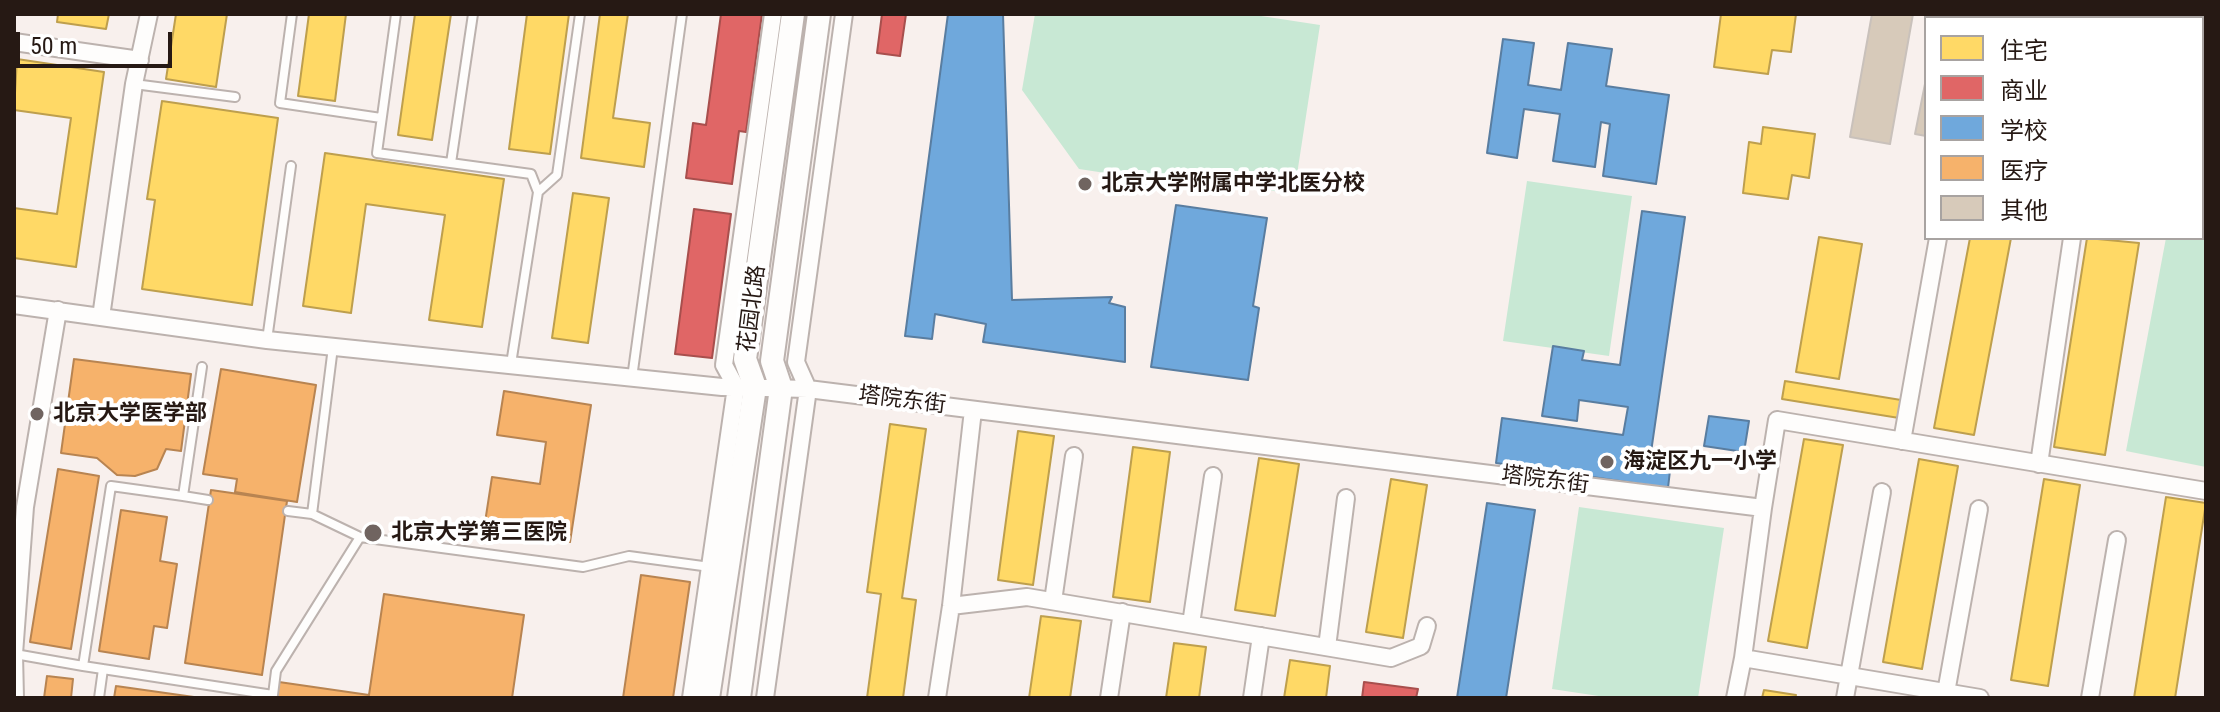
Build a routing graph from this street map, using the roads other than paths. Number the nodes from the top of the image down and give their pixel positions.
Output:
1 (149, 14) edge
2 (292, 14) edge
3 (396, 14) edge
4 (473, 14) edge
5 (580, 14) edge
6 (682, 14) edge
7 (773, 14) edge
8 (793, 14) edge
9 (819, 14) edge
10 (844, 14) edge
11 (14, 42) edge
12 (140, 60) junction
13 (134, 84) junction
14 (235, 97) dead end
15 (381, 118) junction
16 (451, 163) junction
17 (291, 166) dead end
18 (538, 192) junction
19 (1938, 240) edge
20 (2072, 240) edge
21 (14, 305) edge
22 (58, 310) junction
23 (101, 317) junction
24 (267, 340) junction
25 (333, 347) junction
26 (511, 364) junction
27 (202, 367) dead end
28 (632, 378) junction
29 (746, 387) junction
30 (781, 388) junction
31 (808, 389) junction
32 (973, 410) junction
33 (1902, 441) junction
34 (1074, 456) dead end
35 (2039, 464) junction
36 (1213, 476) dead end
37 (2206, 491) edge
38 (1882, 492) dead end
39 (183, 496) junction
40 (1346, 498) dead end
41 (208, 500) dead end
42 (1763, 508) junction
43 (1979, 509) dead end
44 (288, 511) dead end
45 (312, 514) junction
46 (360, 537) junction
47 (2117, 540) dead end
48 (718, 568) junction
49 (1053, 601) junction
50 (951, 606) junction
51 (1122, 612) junction
52 (1191, 624) junction
53 (1427, 626) dead end
54 (1261, 636) junction
55 (1327, 647) junction
56 (14, 654) edge
57 (1743, 658) junction
58 (83, 666) junction
59 (103, 669) junction
60 (1849, 676) junction
61 (1945, 695) edge
62 (273, 696) edge
63 (15, 698) edge
64 (99, 698) edge
65 (691, 698) edge
66 (708, 698) edge
67 (739, 698) edge
68 (765, 698) edge
69 (937, 698) edge
70 (1109, 698) edge
71 (1252, 698) edge
72 (1735, 698) edge
73 (1845, 698) edge
74 (1980, 698) edge
75 (2090, 698) edge

1 - 12 street
2 - 15 lane
3 - 15 lane
4 - 16 lane
5 - 18 lane
6 - 28 lane
7 - 29 street
8 - 29 street, 花园北路
9 - 30 street, 花园北路
10 - 31 street
11 - 12 street
12 - 13 street
13 - 14 lane
13 - 23 street
15 - 16 lane
16 - 18 lane
17 - 24 lane
18 - 26 lane
19 - 33 street
20 - 35 street
21 - 22 street, 塔院东街
22 - 23 street, 塔院东街
22 - 56 street
23 - 24 street, 塔院东街
24 - 25 street, 塔院东街
25 - 26 street, 塔院东街
25 - 45 lane
26 - 28 street, 塔院东街
27 - 39 lane
28 - 29 street, 塔院东街
29 - 30 street, 塔院东街
29 - 48 street, 花园北路
30 - 31 street, 塔院东街
30 - 67 street, 花园北路
31 - 32 street, 塔院东街
31 - 68 street
32 - 42 street, 塔院东街
32 - 50 street
33 - 35 street
33 - 42 street
34 - 49 street
35 - 37 street
36 - 52 street
38 - 60 street
39 - 41 lane
39 - 58 lane
40 - 55 street
42 - 57 street
43 - 61 street
44 - 45 lane
45 - 46 lane
46 - 48 lane
46 - 62 lane
47 - 75 street
48 - 65 street
48 - 66 street, 花园北路
49 - 50 street
49 - 51 street
50 - 69 street
51 - 52 street
51 - 70 street
52 - 54 street
53 - 55 street
54 - 55 street
54 - 71 street
56 - 58 lane
56 - 63 street
57 - 60 street
57 - 72 street
58 - 59 lane
59 - 62 lane
59 - 64 lane
60 - 61 street
60 - 73 street
61 - 74 street

